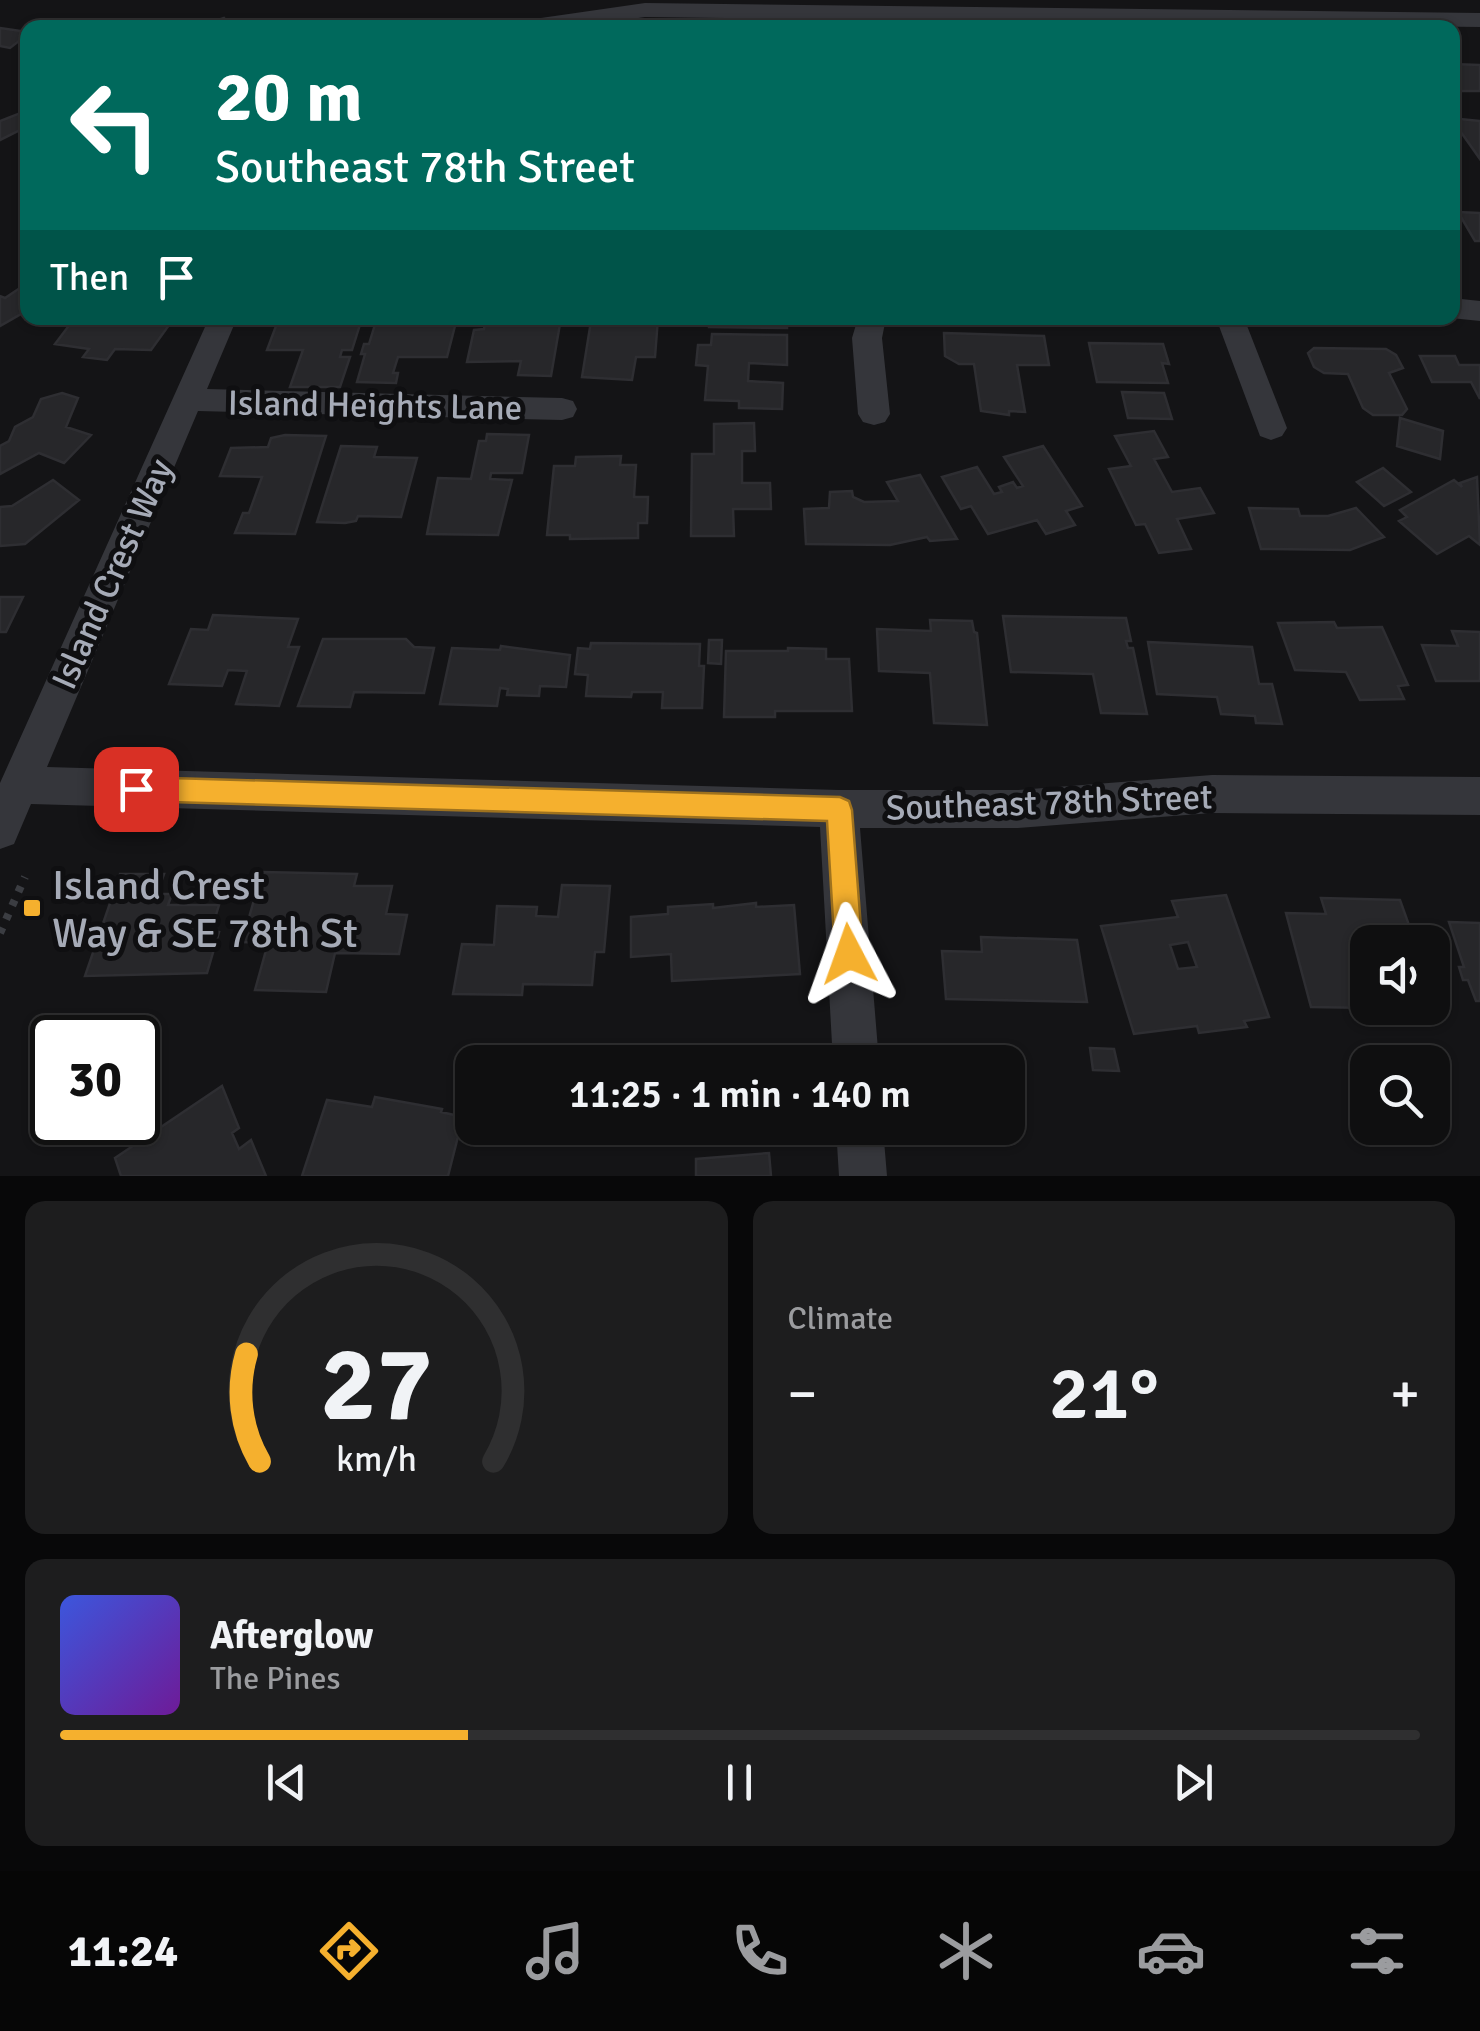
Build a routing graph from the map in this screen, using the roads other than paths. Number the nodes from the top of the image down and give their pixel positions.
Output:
1 (647, 5) edge
2 (562, 20) edge
3 (991, 20) edge
4 (220, 325) edge
5 (870, 325) edge
6 (1233, 325) edge
7 (188, 400) junction
8 (562, 410) dead end
9 (874, 414) dead end
10 (1272, 428) dead end
11 (19, 785) junction
12 (1480, 796) edge
13 (840, 810) junction
14 (0, 830) edge
15 (855, 1045) edge
16 (861, 1145) edge
17 (863, 1176) edge

1 - 2 street
1 - 3 street
4 - 7 street, Island Crest Way
5 - 9 street
6 - 10 street
7 - 8 street, Island Heights Lane
7 - 11 street, Island Crest Way
11 - 13 street, Southeast 78th Street
11 - 14 street, Island Crest Way
12 - 13 street, Southeast 78th Street
13 - 15 street
16 - 17 street

